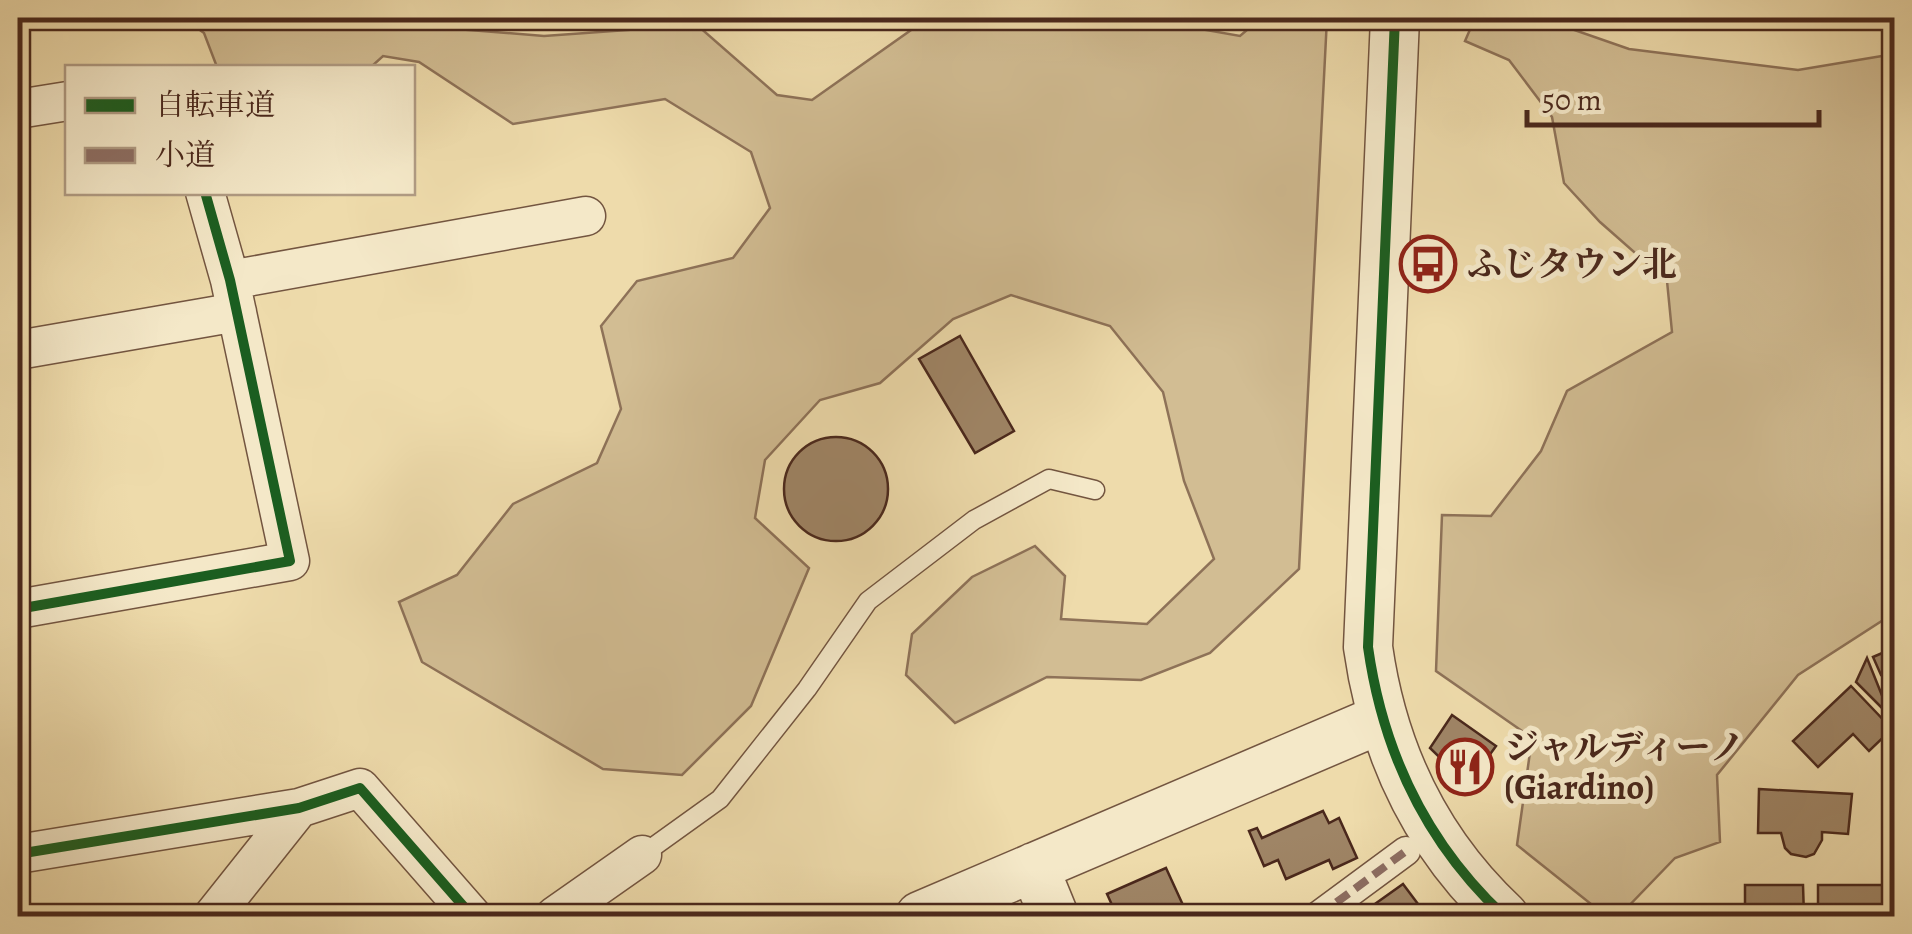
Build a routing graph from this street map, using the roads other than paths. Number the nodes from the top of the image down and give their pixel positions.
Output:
1 (1395, 18) edge
2 (65, 101) edge
3 (18, 109) edge
4 (206, 195) edge
5 (586, 216) dead end
6 (234, 296) junction
7 (18, 350) edge
8 (1095, 490) dead end
9 (18, 609) edge
10 (1381, 719) junction
11 (300, 808) junction
12 (1406, 851) dead end
13 (18, 854) edge
14 (642, 855) joint
15 (1034, 868) junction
16 (213, 916) edge
17 (472, 916) edge
18 (555, 916) edge
19 (920, 916) edge
20 (1054, 916) edge
21 (1318, 916) edge
22 (1504, 916) edge

1 - 10 street
2 - 3 street
4 - 6 street
5 - 6 street
6 - 7 street
6 - 9 street
8 - 14 lane
10 - 15 street
10 - 22 street
11 - 13 street
11 - 16 street
11 - 17 street
12 - 21 street
14 - 18 street
15 - 19 street
15 - 20 street

